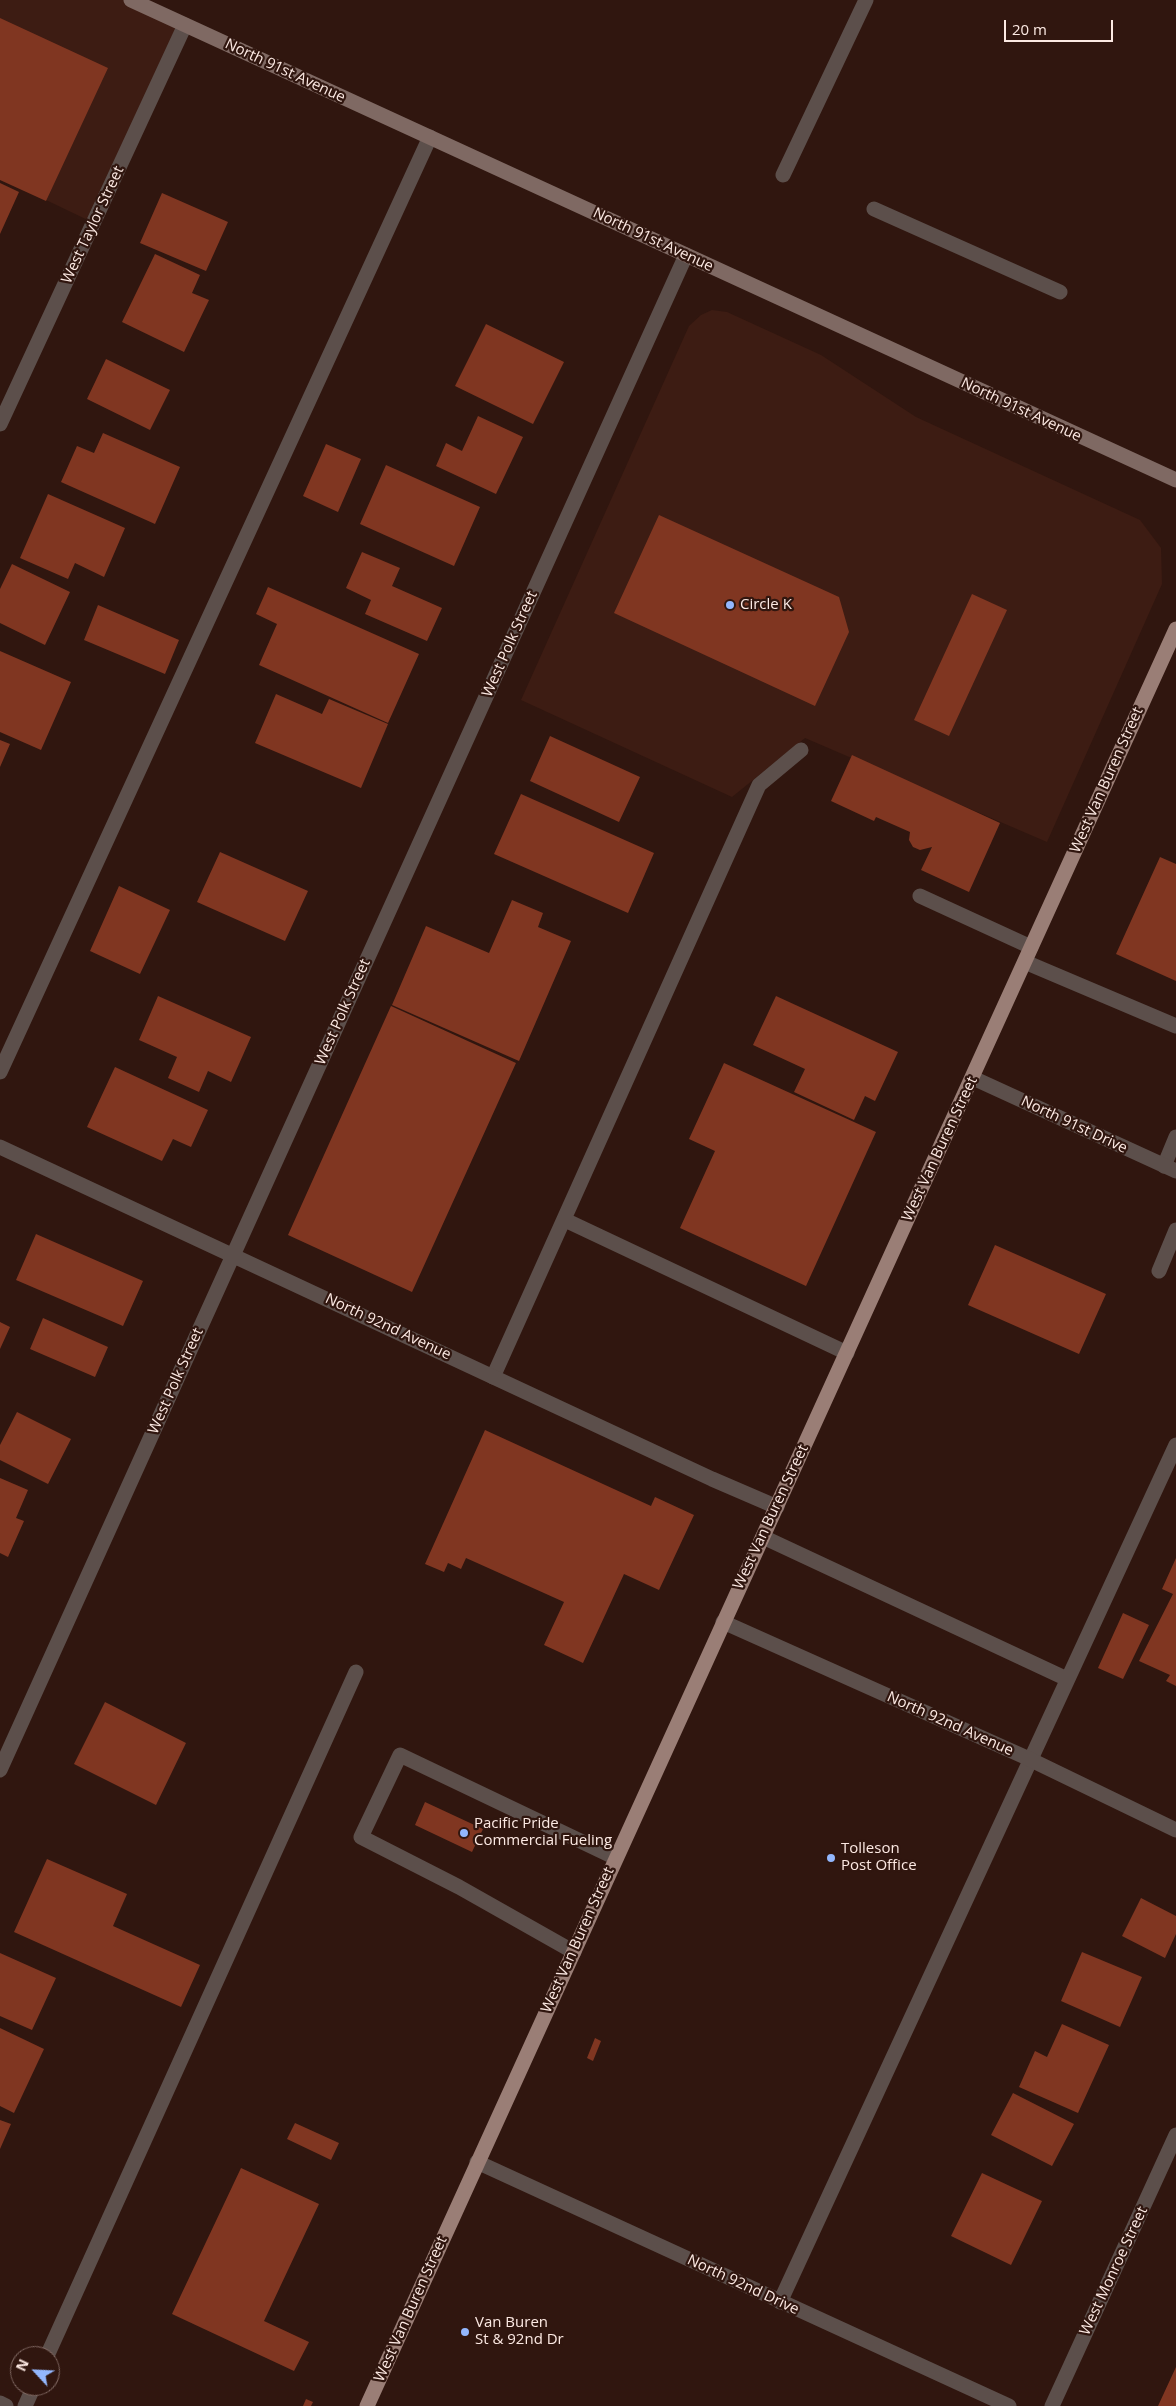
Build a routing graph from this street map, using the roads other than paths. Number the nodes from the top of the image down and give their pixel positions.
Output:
1 (131, 0) edge
2 (866, 0) edge
3 (146, 3) edge
4 (185, 25) junction
5 (430, 138) junction
6 (783, 175) dead end
7 (874, 209) dead end
8 (686, 255) junction
9 (1060, 292) dead end
10 (0, 424) edge
11 (1176, 480) edge
12 (1176, 629) edge
13 (801, 750) dead end
14 (920, 896) dead end
15 (1031, 947) junction
16 (1024, 962) junction
17 (1176, 1026) edge
18 (0, 1072) edge
19 (973, 1078) junction
20 (1176, 1137) edge
21 (0, 1147) edge
22 (1170, 1168) edge
23 (565, 1220) junction
24 (1176, 1230) edge
25 (233, 1254) junction
26 (1159, 1271) dead end
27 (847, 1353) junction
28 (493, 1376) junction
29 (1176, 1445) edge
30 (777, 1507) junction
31 (763, 1538) junction
32 (723, 1622) junction
33 (356, 1672) dead end
34 (1067, 1679) junction
35 (1030, 1760) junction
36 (0, 1770) edge
37 (1176, 1830) edge
38 (616, 1858) junction
39 (574, 1952) junction
40 (1176, 2135) edge
41 (477, 2162) junction
42 (780, 2302) junction
43 (52, 2346) edge
44 (0, 2404) edge
45 (6, 2406) edge
46 (367, 2406) edge
47 (1010, 2406) edge
48 (1052, 2406) edge

1 - 3 main road, North 91st Avenue
2 - 6 street
3 - 4 main road, North 91st Avenue
4 - 5 main road, North 91st Avenue
4 - 10 street, West Taylor Street
5 - 8 main road, North 91st Avenue
5 - 18 street
7 - 9 street
8 - 11 main road, North 91st Avenue
8 - 25 street, West Polk Street
12 - 15 main road, West Van Buren Street
13 - 23 street
14 - 15 street
15 - 16 main road, West Van Buren Street
16 - 17 street
16 - 19 main road, West Van Buren Street
19 - 22 street, North 91st Drive
19 - 27 main road, West Van Buren Street
20 - 22 street
21 - 25 street, North 92nd Avenue
23 - 27 street
23 - 28 street
24 - 26 street
25 - 28 street, North 92nd Avenue
25 - 36 street, West Polk Street
27 - 30 main road, West Van Buren Street
28 - 30 street, North 92nd Avenue
29 - 34 street
30 - 31 main road, West Van Buren Street
31 - 32 main road, West Van Buren Street
31 - 34 street
32 - 35 street, North 92nd Avenue
32 - 38 main road, West Van Buren Street
33 - 43 street
34 - 35 street
35 - 37 street, North 92nd Avenue
35 - 42 street
38 - 39 main road, West Van Buren Street
38 - 39 street
39 - 41 main road, West Van Buren Street
40 - 48 street, West Monroe Street
41 - 42 street, North 92nd Drive
41 - 46 main road, West Van Buren Street
42 - 47 street, North 92nd Drive
44 - 45 street

